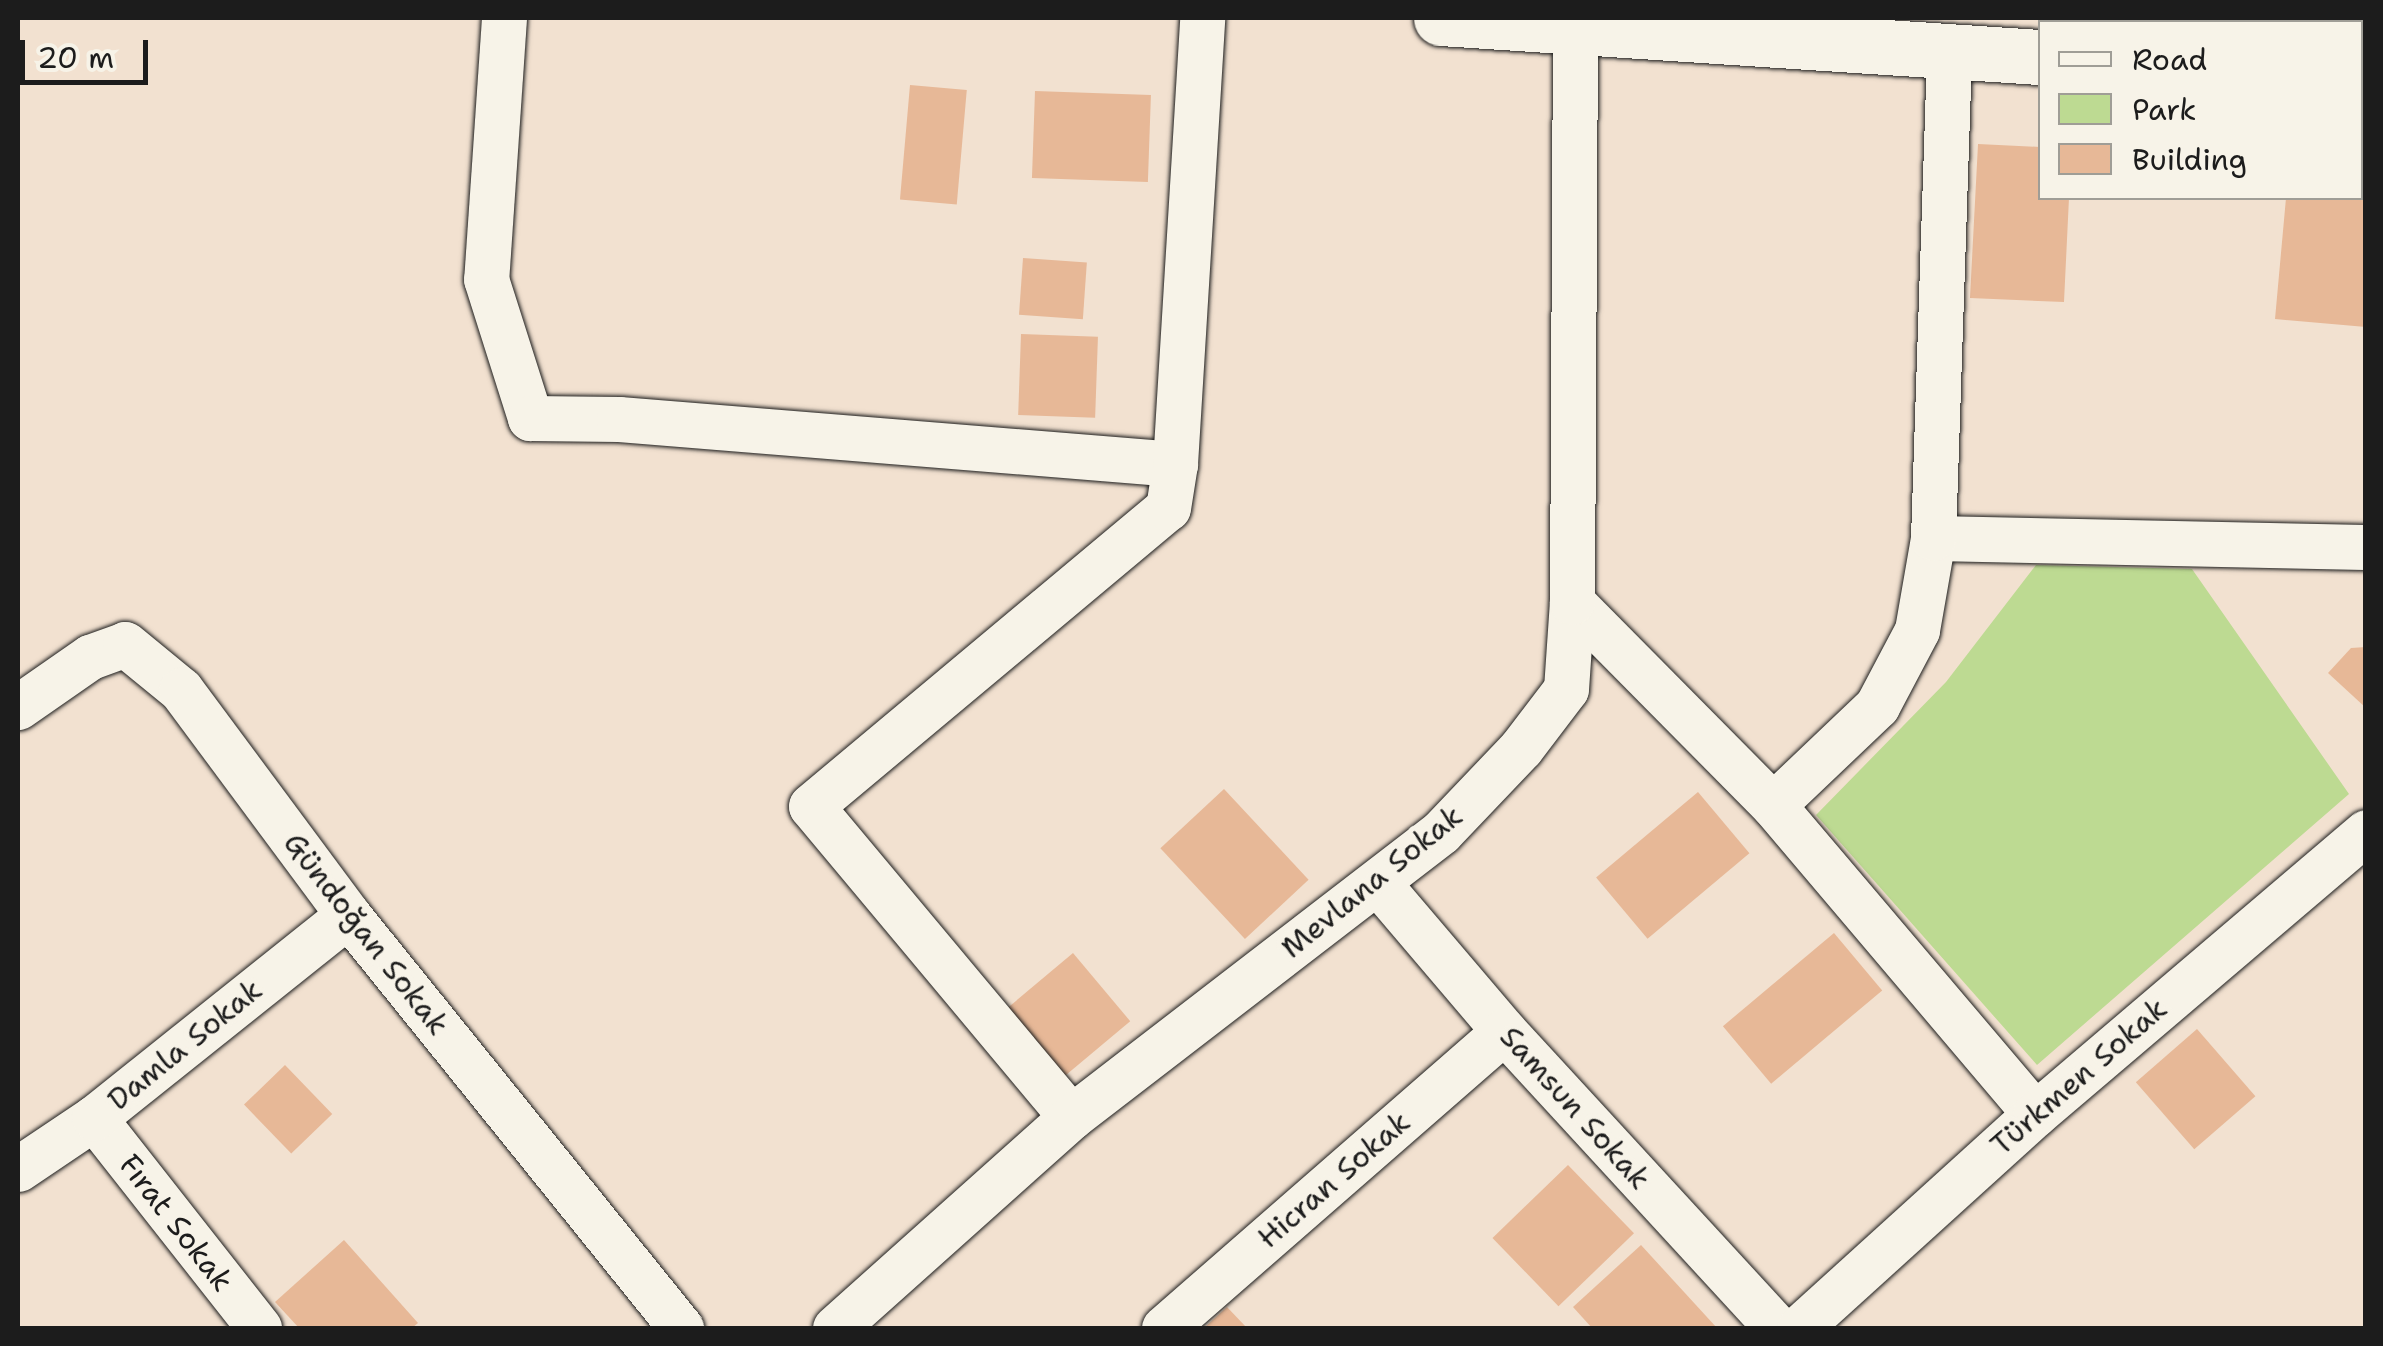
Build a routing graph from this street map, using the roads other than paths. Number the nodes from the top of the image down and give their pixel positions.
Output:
1 (504, 18) edge
2 (1202, 18) edge
3 (1442, 18) edge
4 (1575, 26) junction
5 (1949, 48) junction
6 (2038, 57) edge
7 (1174, 464) junction
8 (1934, 538) junction
9 (2366, 547) edge
10 (1572, 602) junction
11 (18, 707) edge
12 (1773, 805) junction
13 (2366, 832) edge
14 (1378, 884) junction
15 (348, 916) junction
16 (1504, 1031) junction
17 (2035, 1114) junction
18 (94, 1118) junction
19 (1071, 1118) junction
20 (18, 1170) edge
21 (259, 1328) edge
22 (681, 1328) edge
23 (834, 1328) edge
24 (1164, 1328) edge
25 (1777, 1328) edge
26 (1799, 1328) edge

1 - 7 street
2 - 7 street
3 - 4 main road
4 - 5 main road
4 - 10 street, Mevlana Sokak
5 - 6 main road
5 - 8 street
7 - 19 street
8 - 9 street
8 - 12 street
10 - 12 street
10 - 14 street, Mevlana Sokak
11 - 15 street, Gündoğan Sokak
12 - 17 street
13 - 17 street, Türkmen Sokak
14 - 16 street, Samsun Sokak
14 - 19 street, Mevlana Sokak
15 - 18 street, Damla Sokak
15 - 22 street, Gündoğan Sokak
16 - 24 street, Hicran Sokak
16 - 25 street, Samsun Sokak
17 - 26 street, Türkmen Sokak
18 - 20 street, Damla Sokak
18 - 21 street, Fırat Sokak
19 - 23 street, Mevlana Sokak

